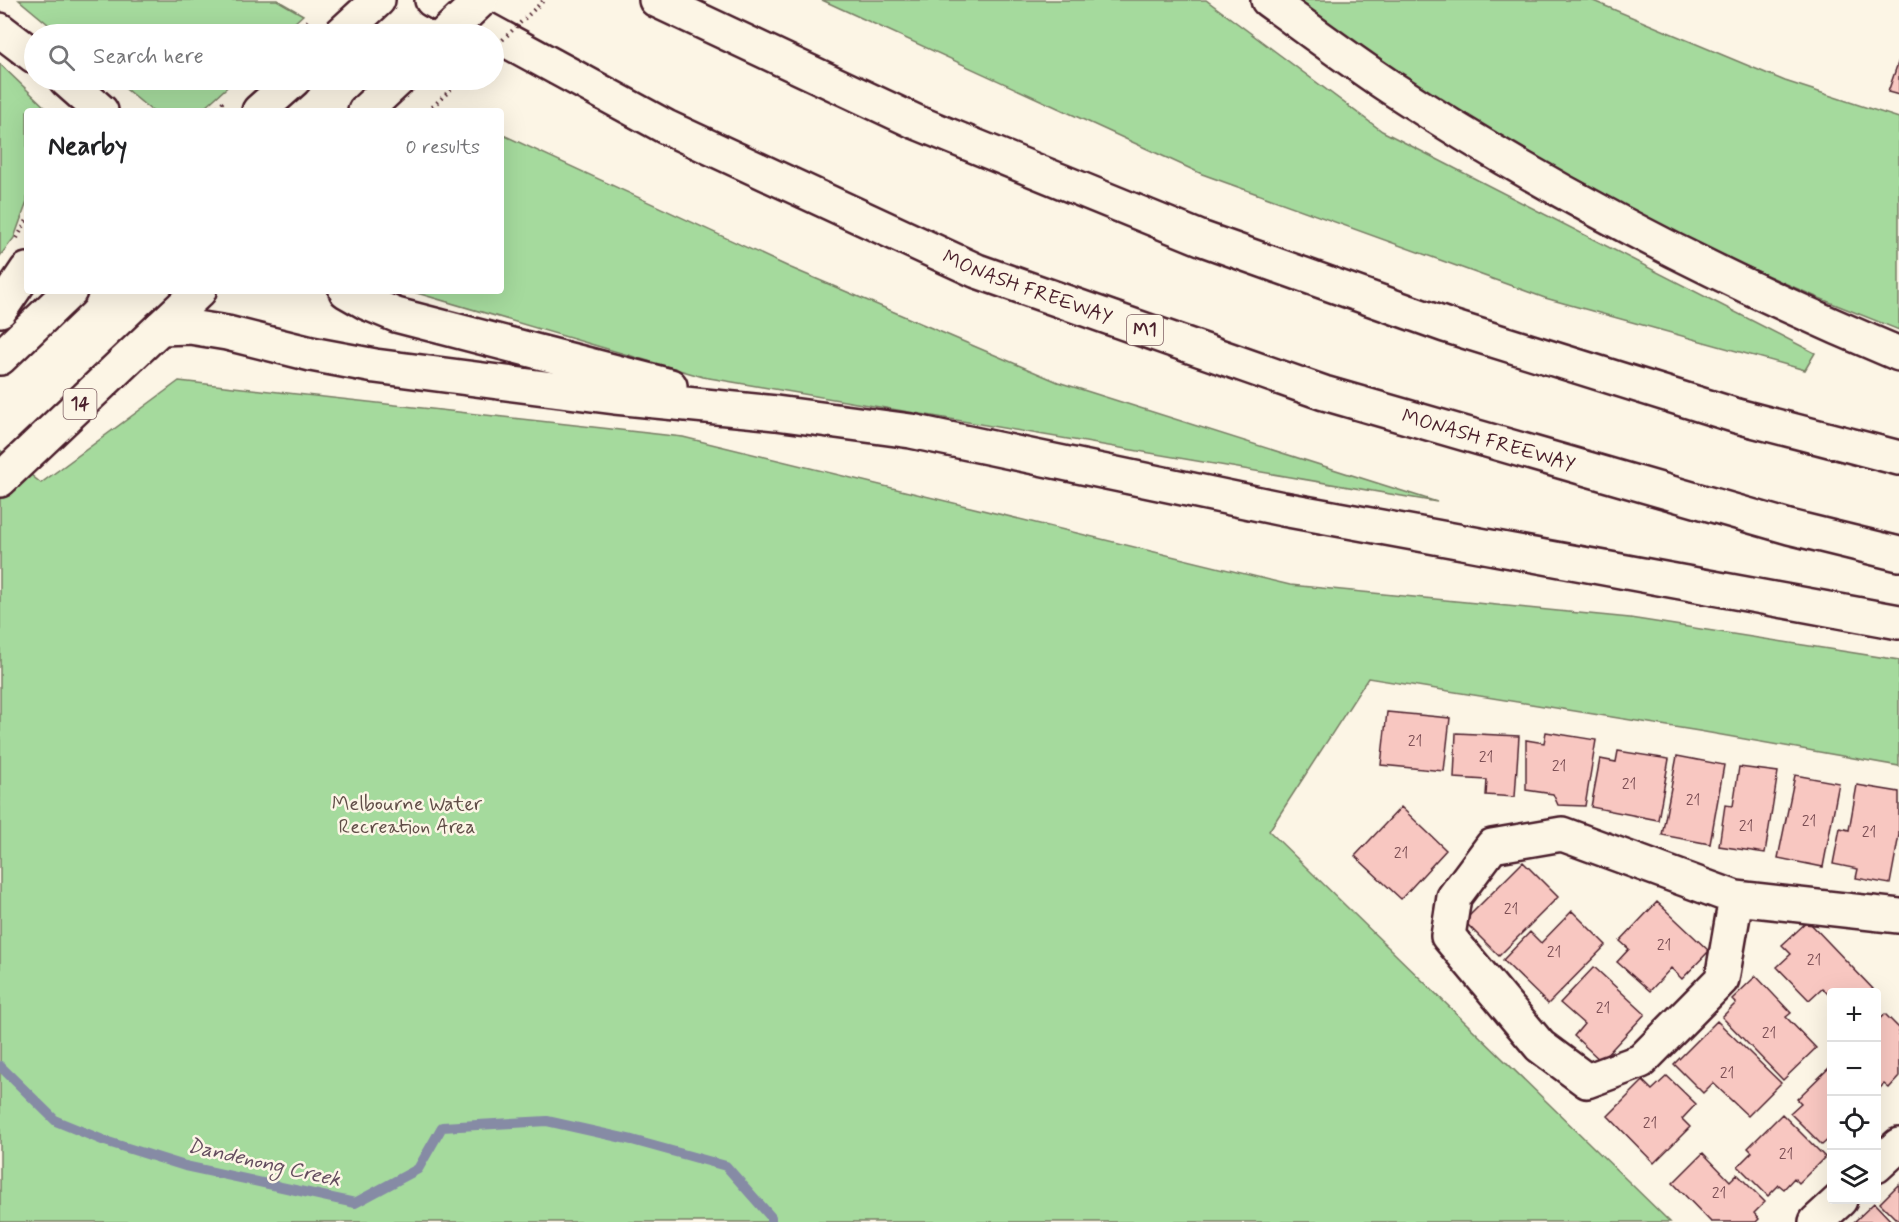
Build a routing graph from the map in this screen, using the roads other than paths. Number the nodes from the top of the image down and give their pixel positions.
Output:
1 (378, 0) edge
2 (432, 0) edge
3 (481, 0) edge
4 (656, 0) edge
5 (1268, 0) edge
6 (353, 24) edge
7 (456, 24) edge
8 (476, 24) edge
9 (0, 30) edge
10 (504, 39) edge
11 (24, 48) edge
12 (69, 90) edge
13 (78, 90) edge
14 (283, 90) edge
15 (387, 90) edge
16 (73, 108) edge
17 (98, 108) edge
18 (263, 108) edge
19 (368, 108) edge
20 (24, 274) edge
21 (67, 294) edge
22 (196, 294) edge
23 (351, 294) edge
24 (0, 310) edge
25 (160, 328) junction
26 (1899, 354) edge
27 (0, 358) edge
28 (776, 413) junction
29 (1899, 458) edge
30 (0, 480) edge
31 (1899, 554) edge
32 (1899, 622) edge
33 (1736, 898) junction
34 (1899, 916) edge
35 (1899, 1145) edge
36 (1881, 1161) edge
37 (1836, 1204) edge
38 (1816, 1222) edge

1 - 6 main road
2 - 8 main road, MONASH FREEWAY / M1
3 - 7 main road, bridge
4 - 29 main road
5 - 26 main road
9 - 11 main road
10 - 31 main road, MONASH FREEWAY / M1
12 - 16 main road
13 - 17 main road
14 - 18 main road
15 - 19 main road
20 - 24 main road
21 - 27 main road
22 - 25 main road, 14
23 - 28 main road
25 - 28 main road
25 - 30 main road, 14
28 - 32 main road
33 - 33 main road
33 - 34 main road
35 - 36 main road
37 - 38 main road

